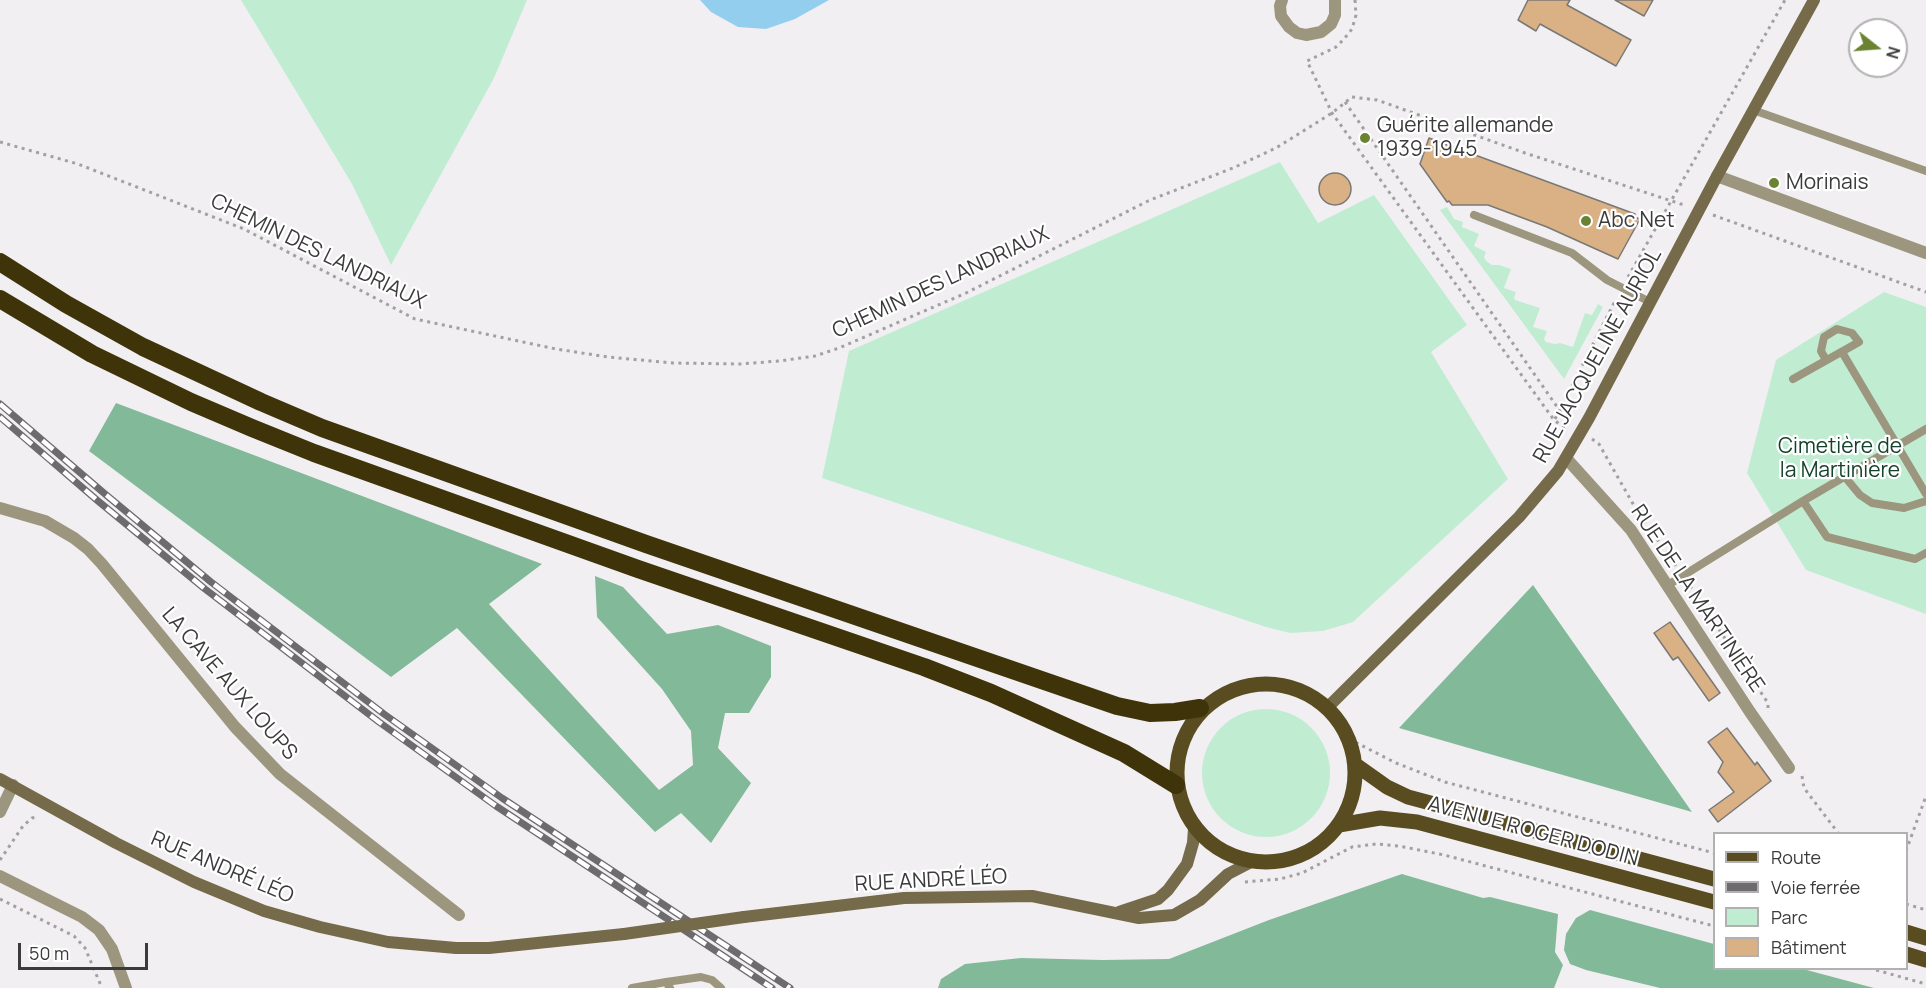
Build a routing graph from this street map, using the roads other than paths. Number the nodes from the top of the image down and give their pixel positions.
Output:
1 (1282, 0) edge
2 (1335, 0) edge
3 (1814, 0) edge
4 (1753, 110) junction
5 (1926, 171) edge
6 (1717, 176) junction
7 (1474, 215) dead end
8 (1926, 253) edge
9 (0, 262) edge
10 (0, 299) edge
11 (1650, 302) junction
12 (1842, 352) junction
13 (1826, 360) junction
14 (1793, 379) dead end
15 (1926, 429) edge
16 (1898, 445) junction
17 (1566, 458) junction
18 (1845, 477) junction
19 (1926, 494) edge
20 (1803, 501) junction
21 (1926, 501) edge
22 (0, 508) edge
23 (1926, 553) edge
24 (1668, 585) junction
25 (1200, 708) junction
26 (1326, 709) junction
27 (1356, 765) junction
28 (1789, 768) dead end
29 (0, 779) edge
30 (13, 785) junction
31 (1176, 785) junction
32 (0, 812) edge
33 (1339, 825) junction
34 (1194, 828) junction
35 (1252, 861) junction
36 (0, 876) edge
37 (1713, 879) edge
38 (1713, 902) edge
39 (1119, 912) junction
40 (459, 915) dead end
41 (1908, 933) edge
42 (1926, 938) edge
43 (1908, 955) edge
44 (1926, 960) edge
45 (668, 985) edge
46 (126, 988) edge
47 (632, 988) edge
48 (721, 988) edge

1 - 2 street
3 - 4 street, RUE JACQUELINE AURIOL
4 - 5 lane
4 - 6 street, RUE JACQUELINE AURIOL
6 - 8 street
6 - 11 street, RUE JACQUELINE AURIOL
7 - 11 lane
9 - 25 highway
10 - 31 highway
11 - 17 street, RUE JACQUELINE AURIOL
12 - 13 lane
12 - 13 lane
12 - 16 lane
13 - 14 lane
15 - 16 lane
16 - 18 lane
16 - 19 lane
17 - 24 street, RUE DE LA MARTINIÈRE
17 - 26 street, RUE JACQUELINE AURIOL
18 - 20 lane
18 - 21 lane
20 - 23 lane
20 - 24 lane
22 - 40 street, LA CAVE AUX LOUPS
24 - 28 street, RUE DE LA MARTINIÈRE
25 - 26 main road
25 - 31 main road
26 - 27 main road
27 - 33 main road
27 - 37 main road, AVENUE ROGER DODIN
29 - 30 street, RUE ANDRÉ LÉO
30 - 32 street
30 - 39 street, RUE ANDRÉ LÉO, bridge
31 - 34 main road
33 - 35 main road
33 - 38 main road, AVENUE ROGER DODIN
34 - 35 main road
34 - 39 street, RUE ANDRÉ LÉO
35 - 39 street, RUE ANDRÉ LÉO
36 - 46 street
41 - 42 main road
43 - 44 main road
45 - 47 lane
45 - 48 lane

